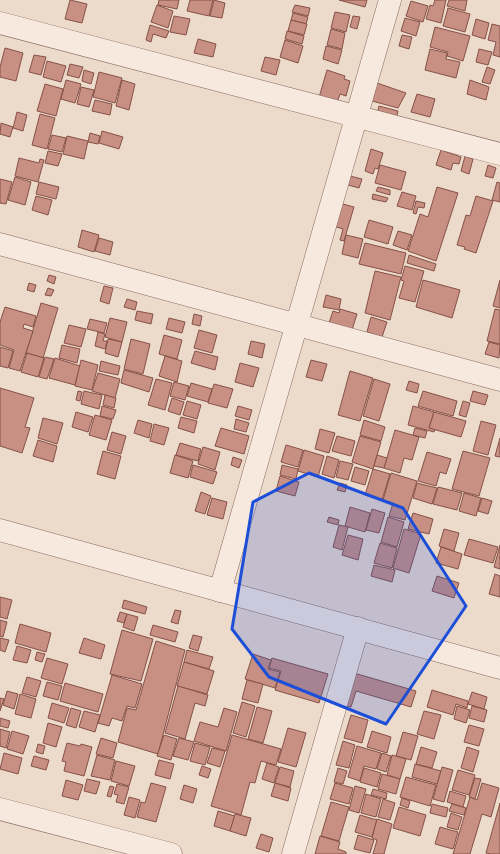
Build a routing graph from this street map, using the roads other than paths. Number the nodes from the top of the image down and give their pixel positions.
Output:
1 (390, 0) edge
2 (0, 23) edge
3 (356, 116) junction
4 (500, 154) edge
5 (0, 244) edge
6 (296, 325) junction
7 (500, 380) edge
8 (0, 530) edge
9 (220, 591) junction
10 (358, 628) junction
11 (500, 668) edge
12 (0, 809) edge
13 (171, 854) edge
14 (293, 854) edge

1 - 3 street
2 - 3 street
3 - 4 street
3 - 6 street
5 - 6 street
6 - 7 street
6 - 9 street
8 - 9 street
9 - 10 street
10 - 11 street
10 - 14 street
12 - 13 street

